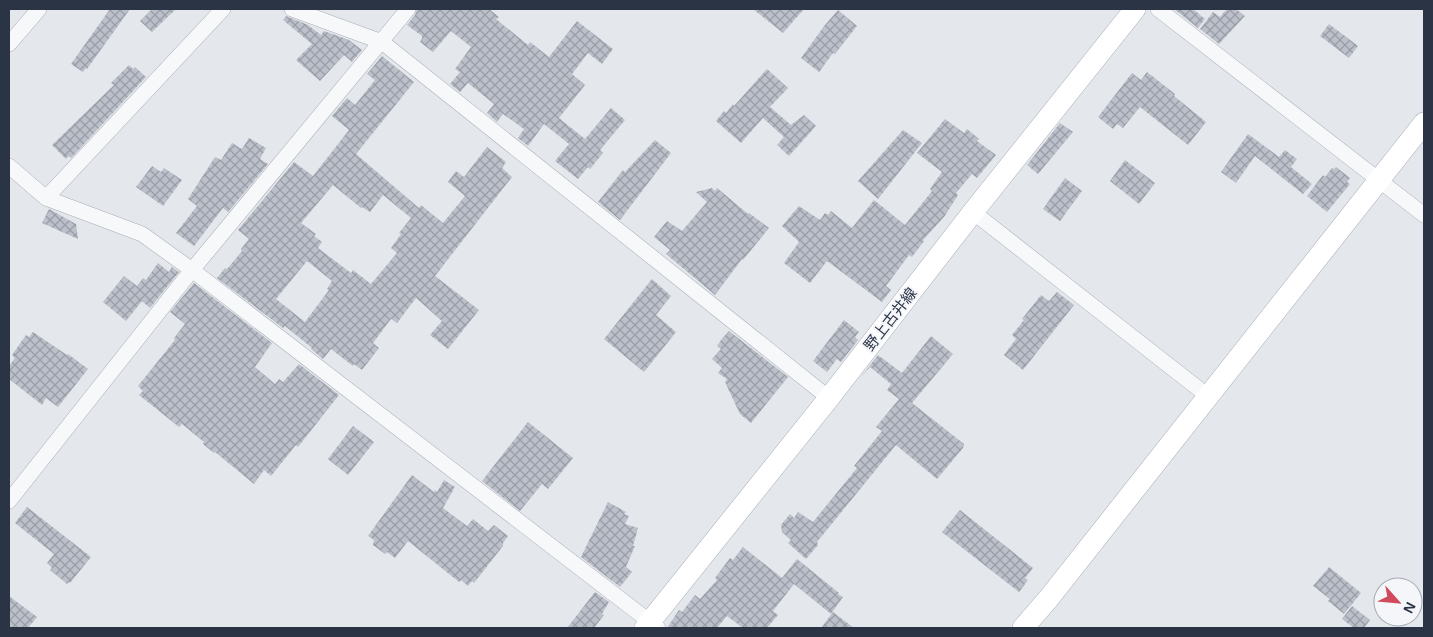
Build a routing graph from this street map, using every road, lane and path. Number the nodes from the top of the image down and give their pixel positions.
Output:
1 (40, 9) edge
2 (224, 9) edge
3 (292, 9) edge
4 (408, 9) edge
5 (1135, 9) edge
6 (1158, 9) edge
7 (382, 42) junction
8 (9, 44) edge
9 (1424, 123) edge
10 (9, 166) edge
11 (1380, 180) junction
12 (46, 198) junction
13 (973, 212) junction
14 (1424, 215) edge
15 (192, 270) junction
16 (1209, 396) junction
17 (829, 398) junction
18 (9, 501) edge
19 (651, 626) edge
20 (1023, 628) edge

1 - 8 street
2 - 12 street
3 - 7 street
4 - 7 street
5 - 13 main road, 野上古井線
6 - 11 street
7 - 15 street
7 - 17 street
9 - 11 main road
10 - 12 street
11 - 14 street
11 - 16 main road
12 - 15 street
13 - 16 street
13 - 17 main road, 野上古井線
15 - 18 street
15 - 19 street
16 - 20 main road
17 - 19 main road, 野上古井線

